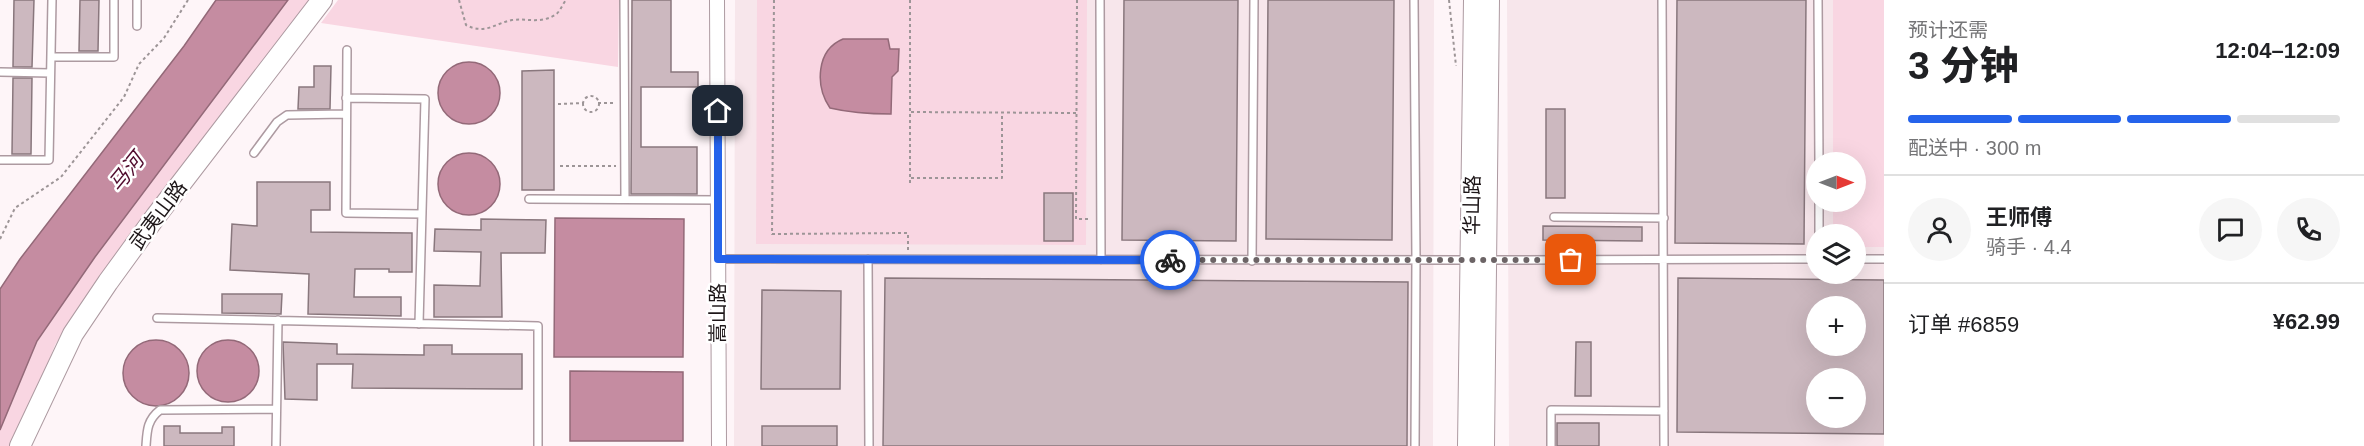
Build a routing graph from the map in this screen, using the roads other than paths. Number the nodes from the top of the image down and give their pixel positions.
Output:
1 (52, 0) edge
2 (114, 0) edge
3 (137, 0) edge
4 (322, 0) edge
5 (624, 0) edge
6 (717, 0) edge
7 (1100, 0) edge
8 (1254, 0) edge
9 (1414, 0) edge
10 (1474, 0) edge
11 (1489, 0) edge
12 (1662, 0) edge
13 (1818, 0) edge
14 (137, 26) dead end
15 (347, 50) dead end
16 (51, 57) junction
17 (0, 72) edge
18 (50, 73) junction
19 (346, 98) junction
20 (346, 114) junction
21 (1819, 152) edge
22 (254, 153) dead end
23 (0, 160) edge
24 (529, 199) dead end
25 (626, 199) junction
26 (718, 200) junction
27 (422, 214) junction
28 (1554, 217) dead end
29 (1664, 218) junction
30 (718, 259) junction
31 (868, 259) junction
32 (1806, 259) edge
33 (1866, 259) edge
34 (1884, 259) edge
35 (1101, 260) junction
36 (1416, 260) junction
37 (1479, 260) junction
38 (1664, 260) junction
39 (1252, 261) junction
40 (157, 318) dead end
41 (278, 320) junction
42 (419, 324) junction
43 (276, 409) junction
44 (1664, 411) junction
45 (20, 446) edge
46 (146, 446) edge
47 (276, 446) edge
48 (538, 446) edge
49 (719, 446) edge
50 (869, 446) edge
51 (1415, 446) edge
52 (1468, 446) edge
53 (1484, 446) edge
54 (1551, 446) edge
55 (1664, 446) edge

1 - 16 lane
2 - 16 lane
3 - 14 lane
4 - 45 street, 武夷山路
5 - 25 lane
6 - 26 street, 嵩山路
7 - 35 lane
8 - 39 lane
9 - 36 lane
10 - 37 street, 华山路
11 - 37 street, 华山路
12 - 29 lane
13 - 21 lane
15 - 19 lane
16 - 18 lane
17 - 18 lane
18 - 23 lane
19 - 20 lane
19 - 27 lane
20 - 22 lane
20 - 27 lane
24 - 25 lane
25 - 26 lane
26 - 30 street, 嵩山路
27 - 42 lane
28 - 29 lane
29 - 38 lane
30 - 31 lane
30 - 49 street, 嵩山路
31 - 35 lane
31 - 50 lane
32 - 38 lane
33 - 34 lane
35 - 39 lane
36 - 37 lane
36 - 39 lane
36 - 51 lane
37 - 38 lane
37 - 52 street, 华山路
37 - 53 street, 华山路
38 - 44 lane
40 - 41 lane
41 - 42 lane
41 - 43 lane
42 - 48 lane
43 - 46 lane
43 - 47 lane
44 - 54 lane
44 - 55 lane

